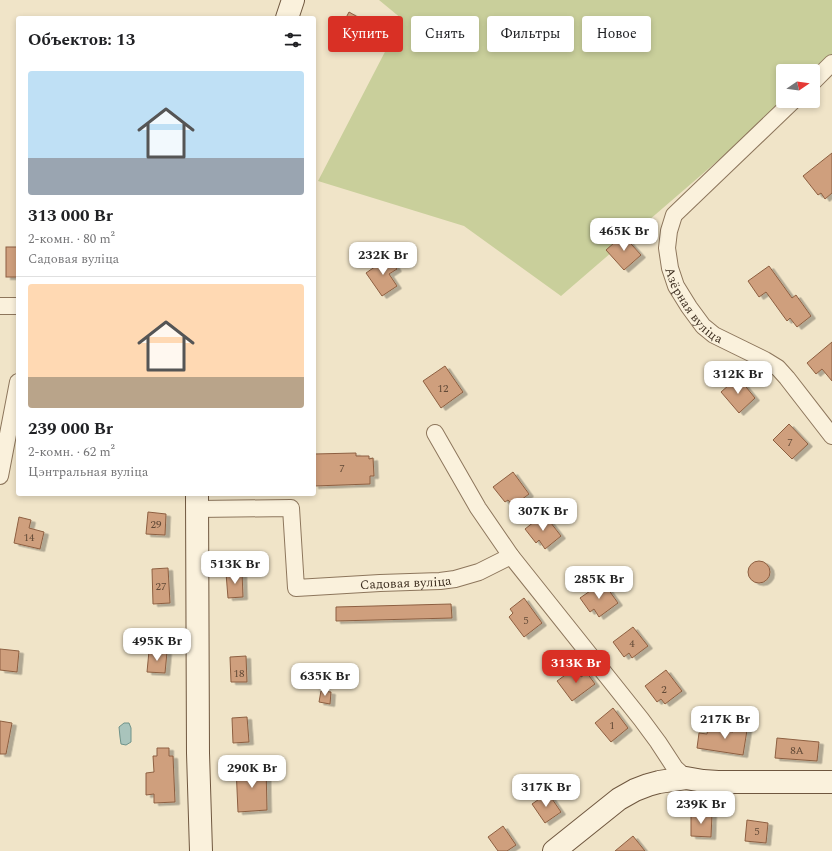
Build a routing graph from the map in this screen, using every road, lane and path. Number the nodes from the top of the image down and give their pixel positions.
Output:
1 (293, 0) edge
2 (288, 16) edge
3 (832, 63) edge
4 (820, 75) edge
5 (786, 108) edge
6 (0, 306) edge
7 (16, 306) edge
8 (16, 392) edge
9 (434, 433) dead end
10 (832, 436) edge
11 (0, 476) edge
12 (197, 502) edge
13 (512, 556) junction
14 (686, 778) junction
15 (832, 782) edge
16 (201, 851) edge
17 (554, 851) edge

1 - 2 street
3 - 4 street
5 - 10 street, Азёрная вуліца
6 - 7 street
8 - 11 street
9 - 13 street
12 - 13 street, Садовая вуліца
12 - 16 street
13 - 14 street
14 - 15 street
14 - 17 street

